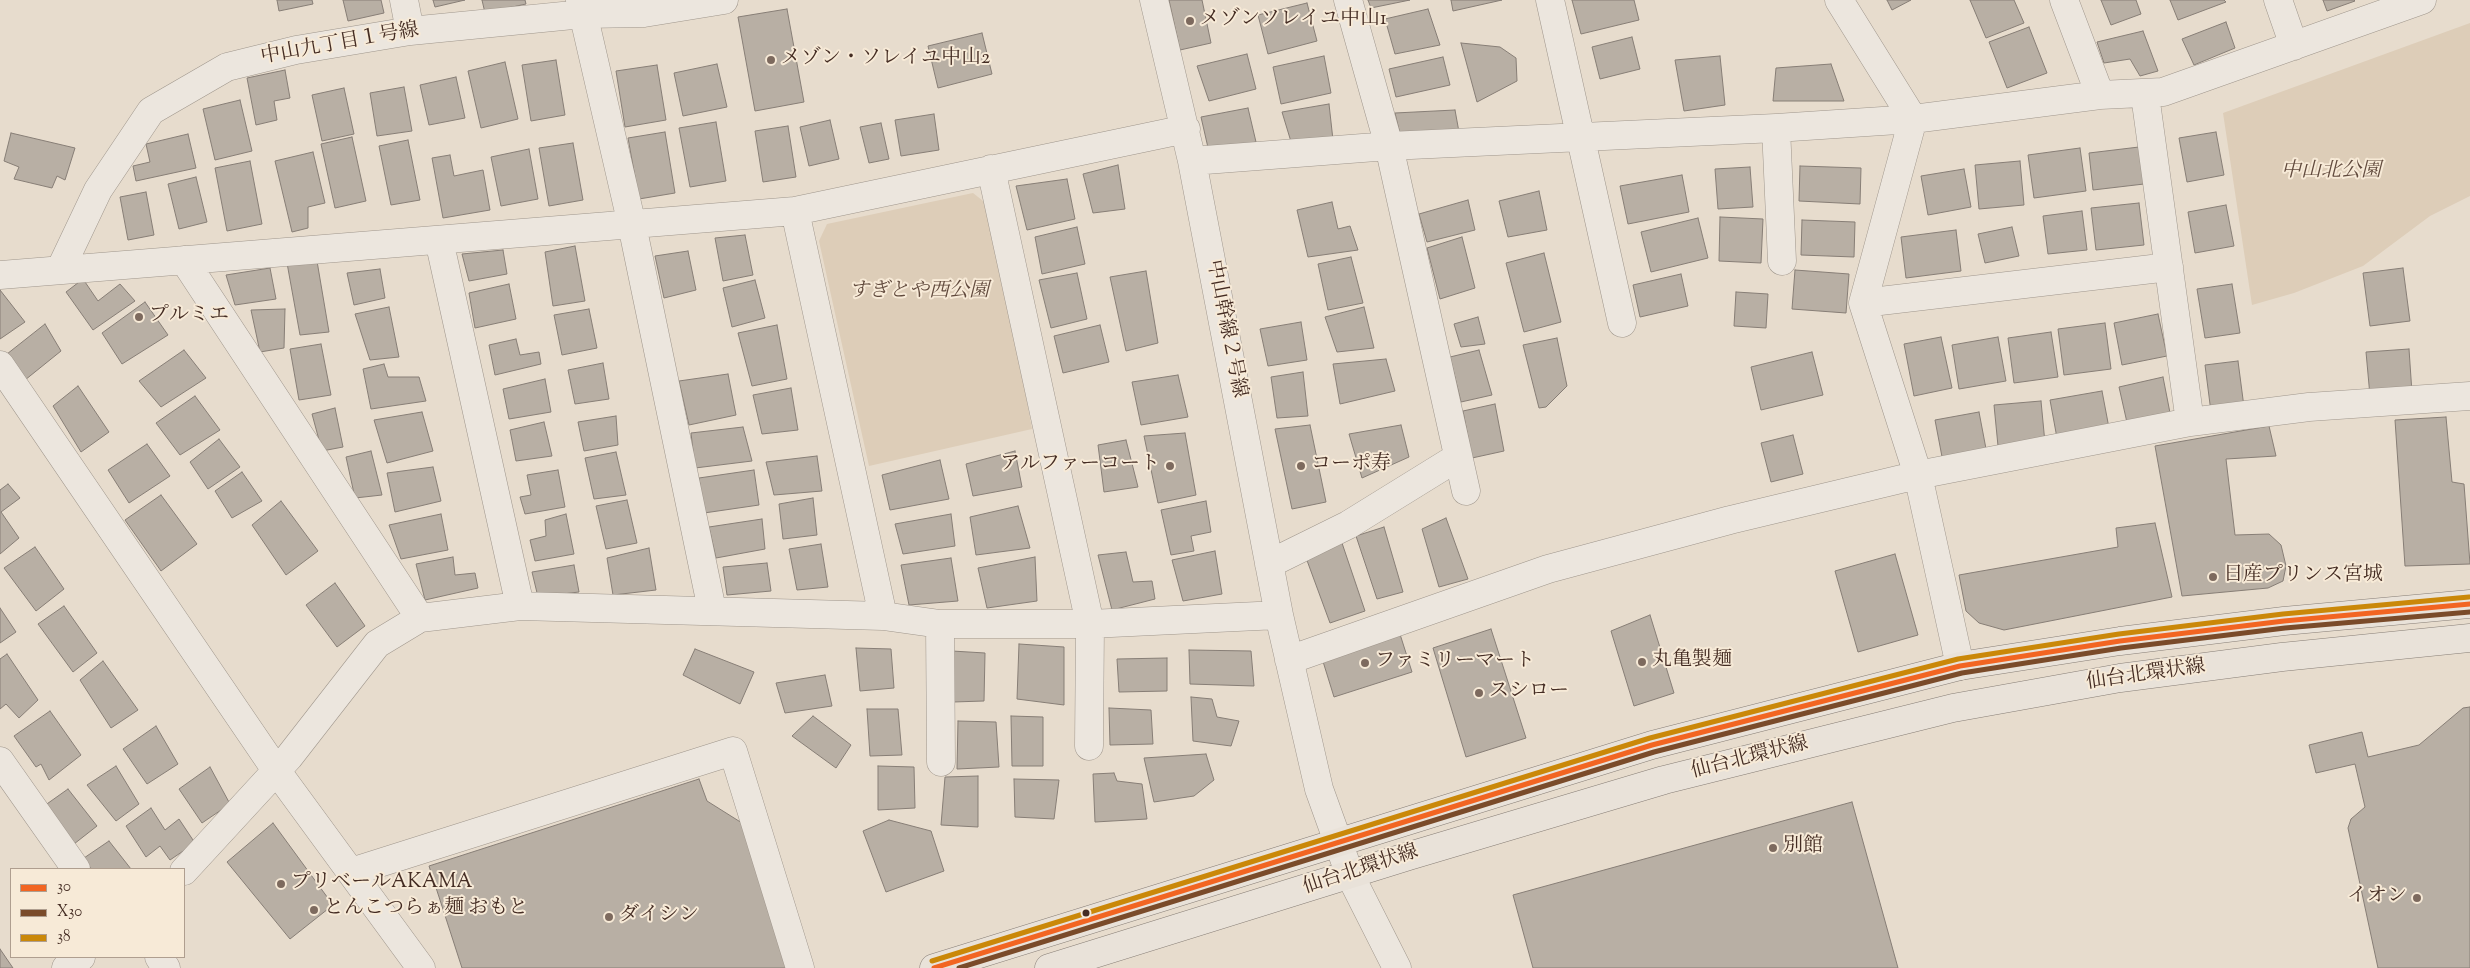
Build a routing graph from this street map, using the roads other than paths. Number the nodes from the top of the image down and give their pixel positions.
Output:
1 (404, 0) edge
2 (724, 0) edge
3 (1154, 0) edge
4 (1348, 0) edge
5 (1550, 0) edge
6 (1839, 0) edge
7 (2064, 0) edge
8 (2278, 0) edge
9 (2422, 0) edge
10 (582, 7) edge
11 (410, 31) junction
12 (2294, 46) junction
13 (2145, 94) junction
14 (2100, 95) junction
15 (1913, 118) junction
16 (1776, 128) junction
17 (1186, 129) junction
18 (1580, 136) junction
19 (1389, 146) junction
20 (1192, 161) junction
21 (991, 169) junction
22 (795, 211) junction
23 (632, 225) junction
24 (438, 240) junction
25 (184, 260) junction
26 (1782, 260) dead end
27 (2170, 267) junction
28 (60, 270) junction
29 (0, 276) edge
30 (1864, 303) junction
31 (1622, 323) dead end
32 (0, 365) edge
33 (2470, 396) edge
34 (2190, 422) junction
35 (1458, 457) junction
36 (1918, 475) junction
37 (1466, 492) dead end
38 (1269, 564) junction
39 (2470, 604) edge
40 (520, 606) junction
41 (712, 610) junction
42 (1279, 615) junction
43 (883, 616) junction
44 (420, 618) junction
45 (940, 624) junction
46 (1090, 624) junction
47 (2470, 638) edge
48 (1289, 660) junction
49 (1960, 666) junction
50 (1089, 746) dead end
51 (0, 761) edge
52 (941, 762) dead end
53 (276, 770) junction
54 (1337, 843) junction
55 (75, 868) edge
56 (185, 871) edge
57 (351, 872) junction
58 (1350, 875) junction
59 (80, 958) edge
60 (66, 968) edge
61 (421, 968) edge
62 (800, 968) edge
63 (934, 968) edge
64 (1049, 968) edge
65 (1397, 968) edge

1 - 11 street
2 - 10 street, 中山九丁目１号線
3 - 17 street, 中山幹線２号線
4 - 19 street
5 - 18 street
6 - 15 street
7 - 14 street
8 - 12 street
9 - 12 street
10 - 11 street, 中山九丁目１号線
10 - 23 street
11 - 28 street, 中山九丁目１号線
12 - 13 street
13 - 14 street
13 - 27 street
14 - 15 street
15 - 16 street
15 - 30 street
16 - 18 street
16 - 26 street
17 - 20 street, 中山幹線２号線
17 - 21 street
18 - 19 street
18 - 31 street
19 - 20 street
19 - 35 street
20 - 38 street, 中山幹線２号線
21 - 22 street
21 - 46 street
22 - 23 street
22 - 43 street
23 - 24 street
23 - 41 street
24 - 25 street
24 - 40 street
25 - 28 street
25 - 44 street
27 - 30 street
27 - 34 street
28 - 29 street
30 - 36 street
32 - 53 street
33 - 34 street
34 - 36 street
35 - 37 street
35 - 38 street
36 - 48 street
36 - 49 street
38 - 42 street, 中山幹線２号線
39 - 49 main road, 仙台北環状線
40 - 41 street
40 - 44 street
41 - 43 street
42 - 46 street
42 - 48 street, 中山幹線２号線
43 - 45 street
44 - 53 street
45 - 46 street
45 - 52 street
46 - 50 street
47 - 58 main road, 仙台北環状線
48 - 54 street, 中山幹線２号線
49 - 54 main road, 仙台北環状線
51 - 55 street
53 - 56 street
53 - 57 street
54 - 58 street, 中山幹線２号線
54 - 63 main road, 仙台北環状線
57 - 61 street
57 - 62 street
58 - 64 main road, 仙台北環状線
58 - 65 street, 中山幹線２号線
59 - 60 street

